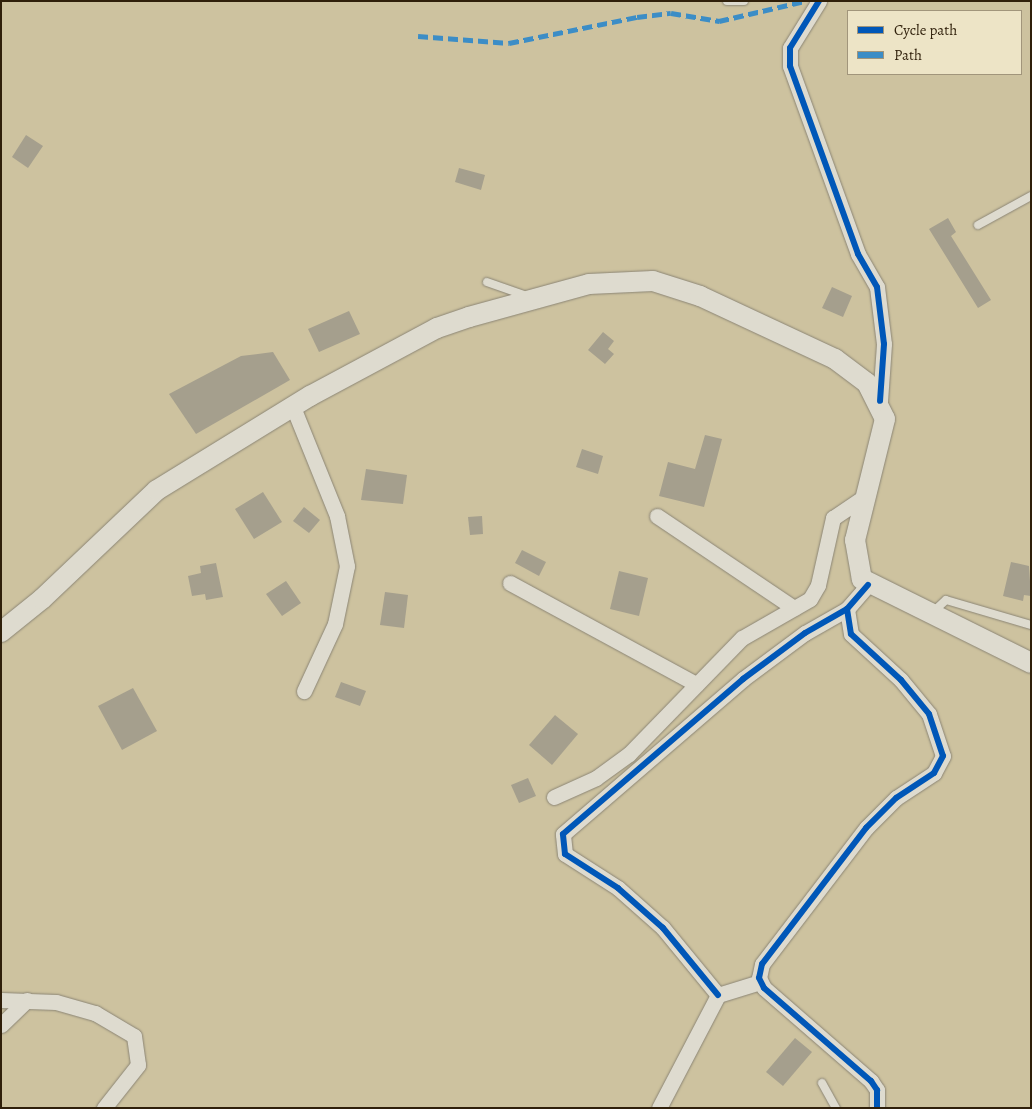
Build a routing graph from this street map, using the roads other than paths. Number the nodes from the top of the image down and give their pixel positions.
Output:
1 (728, 1) edge
2 (744, 1) edge
3 (819, 1) edge
4 (1031, 196) edge
5 (978, 226) dead end
6 (487, 282) dead end
7 (533, 299) junction
8 (880, 401) junction
9 (292, 407) junction
10 (864, 497) junction
11 (657, 516) dead end
12 (510, 583) dead end
13 (868, 586) junction
14 (794, 608) junction
15 (847, 610) junction
16 (931, 615) junction
17 (1031, 625) edge
18 (1, 632) edge
19 (1031, 662) edge
20 (696, 684) junction
21 (304, 691) dead end
22 (554, 797) dead end
23 (760, 982) junction
24 (718, 995) junction
25 (1, 1000) edge
26 (28, 1000) junction
27 (1, 1025) edge
28 (822, 1083) dead end
29 (875, 1107) edge
30 (104, 1108) edge
31 (660, 1108) edge
32 (836, 1108) edge

1 - 2 lane
3 - 8 street
4 - 5 lane
6 - 7 lane
7 - 8 main road
7 - 9 main road
8 - 10 main road
9 - 18 main road
9 - 21 street
10 - 13 main road
10 - 14 street
11 - 14 street
12 - 20 street
13 - 15 street
13 - 16 main road
14 - 20 street
15 - 23 street
15 - 24 street
16 - 17 lane
16 - 19 main road
20 - 22 street
23 - 24 street
23 - 29 street
24 - 31 street
25 - 26 street
26 - 27 street
26 - 30 street
28 - 32 lane

